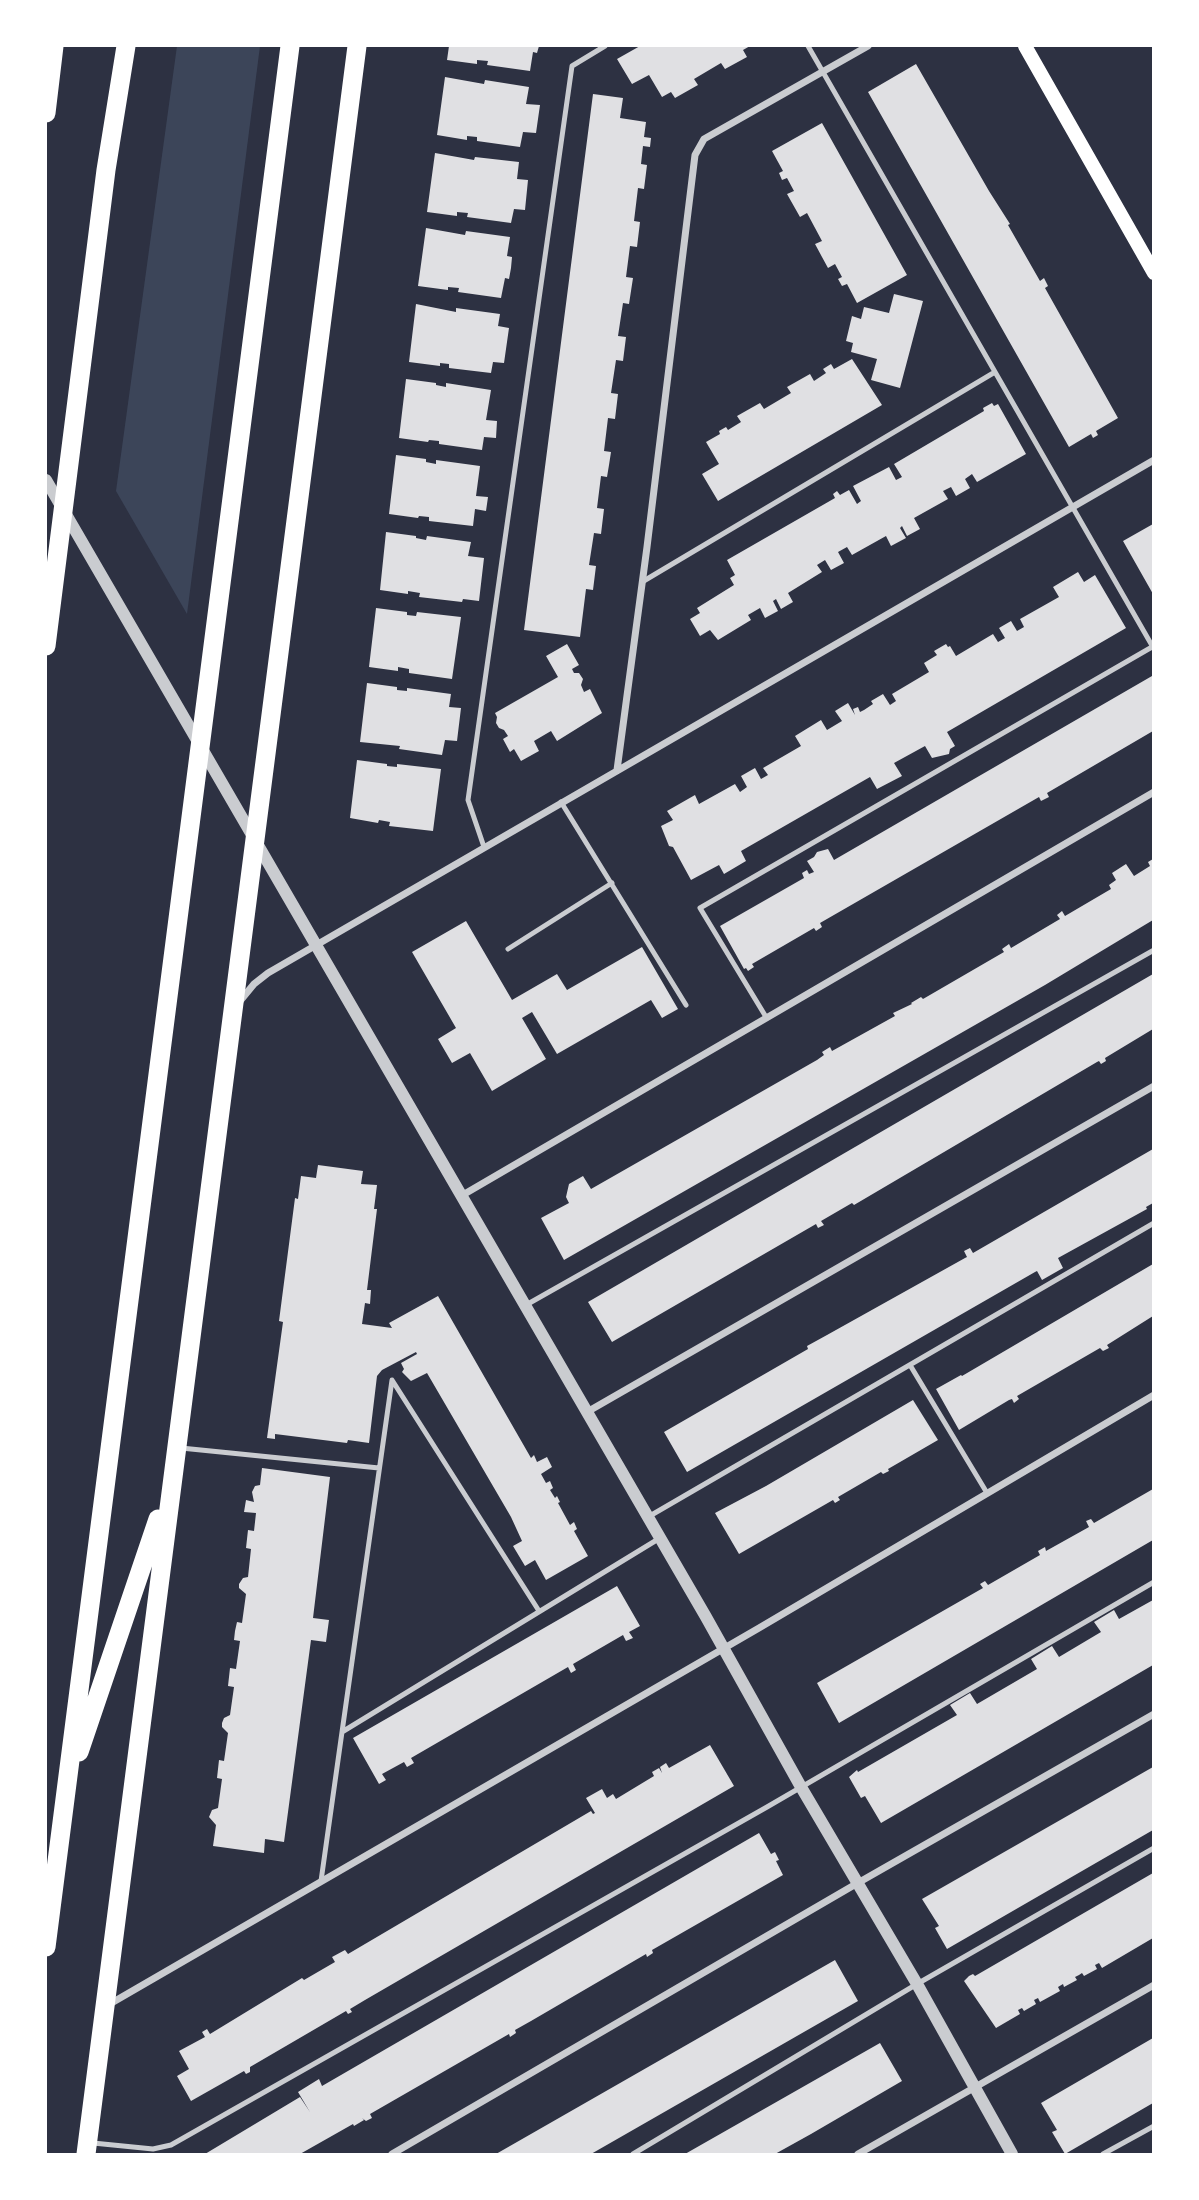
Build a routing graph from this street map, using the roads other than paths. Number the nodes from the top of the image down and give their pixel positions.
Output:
1 (54, 46) edge
2 (126, 46) edge
3 (290, 46) edge
4 (357, 46) edge
5 (606, 46) edge
6 (808, 46) edge
7 (868, 46) edge
8 (1026, 46) edge
9 (823, 71) junction
10 (46, 113) edge
11 (1153, 273) edge
12 (995, 372) junction
13 (1153, 460) edge
14 (46, 480) edge
15 (1073, 507) junction
16 (63, 510) junction
17 (642, 582) junction
18 (46, 646) edge
19 (1153, 648) edge
20 (200, 747) junction
21 (617, 770) junction
22 (1153, 792) edge
23 (561, 802) junction
24 (254, 841) junction
25 (484, 847) junction
26 (612, 883) junction
27 (315, 945) junction
28 (508, 949) dead end
29 (1153, 950) edge
30 (686, 1004) dead end
31 (232, 1017) junction
32 (765, 1017) junction
33 (1153, 1086) edge
34 (461, 1196) junction
35 (1153, 1223) edge
36 (524, 1306) junction
37 (910, 1365) junction
38 (1153, 1395) edge
39 (587, 1412) junction
40 (176, 1448) junction
41 (379, 1468) junction
42 (173, 1477) junction
43 (988, 1493) junction
44 (648, 1517) junction
45 (660, 1538) junction
46 (1153, 1582) edge
47 (539, 1611) junction
48 (724, 1648) junction
49 (1153, 1714) edge
50 (342, 1732) junction
51 (800, 1787) junction
52 (65, 1793) junction
53 (1153, 1848) edge
54 (321, 1881) junction
55 (856, 1884) junction
56 (46, 1947) edge
57 (916, 1984) junction
58 (1153, 1985) edge
59 (105, 2007) junction
60 (974, 2088) junction
61 (1153, 2126) edge
62 (87, 2148) edge
63 (392, 2154) edge
64 (633, 2154) edge
65 (858, 2154) edge
66 (1012, 2154) edge
67 (1104, 2154) edge

1 - 10 highway
2 - 16 highway
3 - 20 highway
4 - 24 highway
5 - 25 lane
6 - 9 lane
7 - 9 street
8 - 11 main road
9 - 12 lane
9 - 17 street
12 - 15 lane
12 - 17 lane
13 - 15 street
14 - 16 street
15 - 19 lane
15 - 21 street
16 - 18 highway
16 - 20 street
17 - 21 street
19 - 32 lane
20 - 24 street
20 - 52 highway
21 - 23 street
22 - 32 street
23 - 25 street
23 - 26 lane
24 - 27 street
24 - 31 highway
25 - 27 street
26 - 28 lane
26 - 30 lane
27 - 31 street
27 - 34 street
29 - 36 lane
31 - 40 highway
32 - 34 street
33 - 39 street
34 - 36 street
35 - 37 lane
36 - 39 street
37 - 43 lane
37 - 44 lane
38 - 43 street
39 - 44 street
40 - 41 lane
40 - 42 highway
41 - 47 lane
41 - 50 lane
42 - 52 highway
42 - 59 highway
43 - 48 street
44 - 45 street
45 - 47 lane
45 - 48 street
46 - 51 lane
47 - 50 lane
48 - 51 street
48 - 54 street
49 - 55 street
50 - 54 lane
51 - 55 street
51 - 62 lane
52 - 56 highway
53 - 57 lane
54 - 59 street
55 - 57 street
55 - 63 street
57 - 60 street
57 - 64 lane
58 - 60 street
59 - 62 highway
60 - 65 street
60 - 66 street
61 - 67 lane

